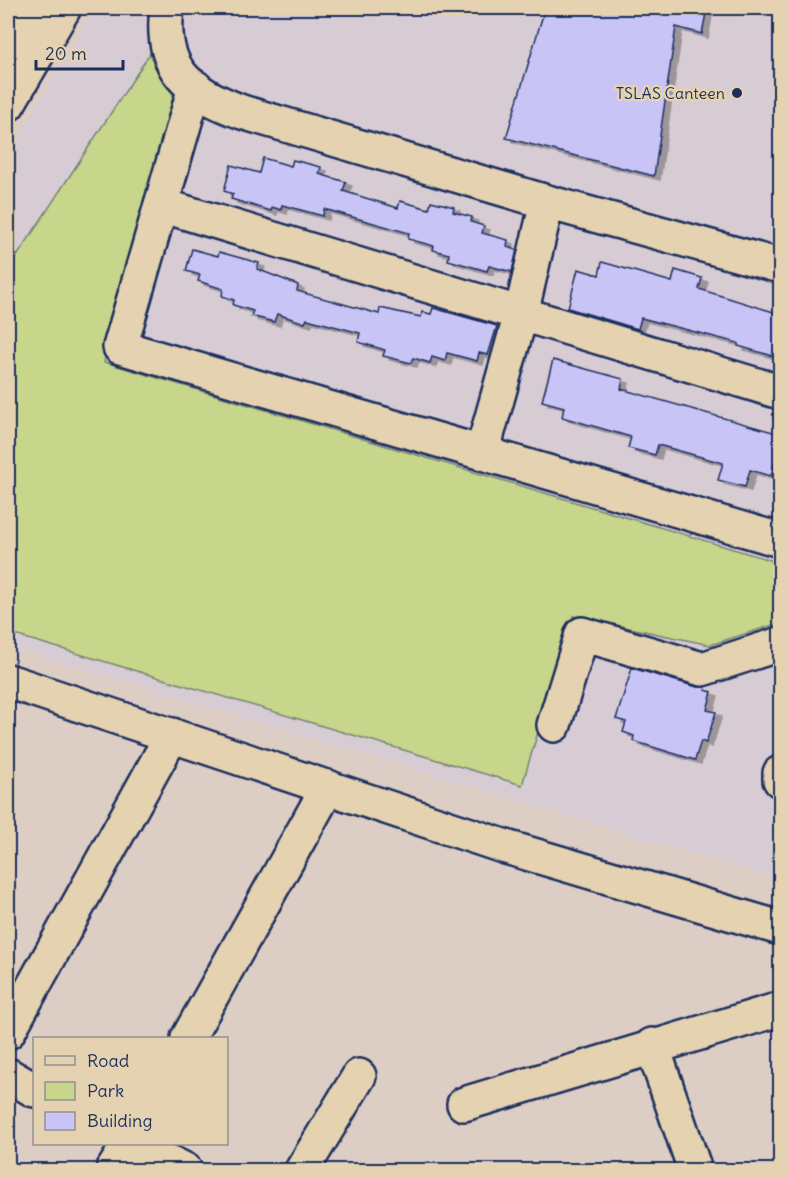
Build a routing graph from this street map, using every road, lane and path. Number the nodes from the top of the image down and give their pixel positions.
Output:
1 (28, 8) edge
2 (64, 8) edge
3 (167, 8) edge
4 (8, 42) edge
5 (195, 87) junction
6 (8, 104) edge
7 (547, 202) junction
8 (161, 205) junction
9 (780, 266) edge
10 (521, 314) junction
11 (780, 392) edge
12 (482, 453) junction
13 (780, 540) edge
14 (780, 644) edge
15 (9, 685) edge
16 (554, 725) dead end
17 (172, 735) junction
18 (780, 773) edge
19 (780, 780) edge
20 (328, 787) junction
21 (780, 928) edge
22 (780, 1009) edge
23 (8, 1032) edge
24 (189, 1037) edge
25 (652, 1046) junction
26 (8, 1075) edge
27 (359, 1076) dead end
28 (33, 1089) edge
29 (464, 1104) dead end
30 (130, 1145) edge
31 (135, 1145) edge
32 (113, 1170) edge
33 (185, 1170) edge
34 (302, 1170) edge
35 (695, 1170) edge

1 - 4 street
2 - 6 street
3 - 5 street
5 - 7 street
5 - 8 street
7 - 9 street
7 - 10 street
8 - 10 street
8 - 12 street
10 - 11 street
10 - 12 street
12 - 13 street
14 - 16 street
15 - 17 street
17 - 20 street
17 - 23 street
18 - 19 street
20 - 21 street
20 - 24 street
22 - 25 street
25 - 29 street
25 - 35 street
26 - 28 street
27 - 34 street
30 - 32 street
31 - 33 street

